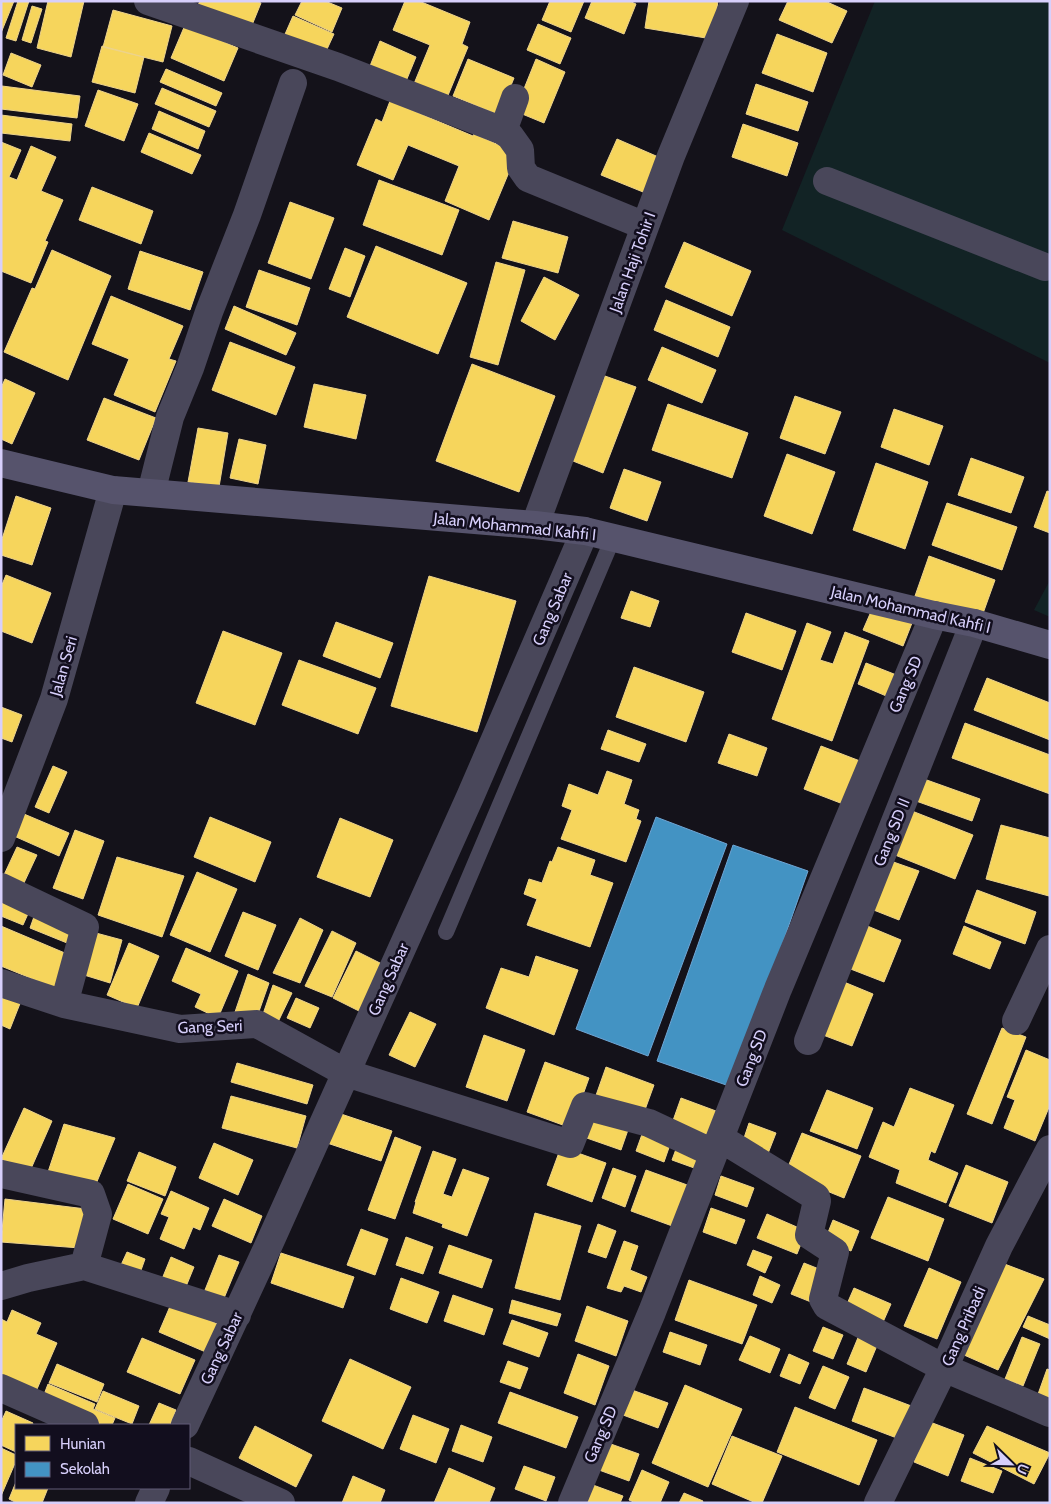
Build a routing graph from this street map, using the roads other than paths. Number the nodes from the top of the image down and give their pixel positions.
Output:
1 (148, 1) edge
2 (734, 1) edge
3 (293, 83) dead end
4 (515, 98) dead end
5 (502, 132) junction
6 (827, 181) dead end
7 (645, 226) junction
8 (1048, 265) edge
9 (1, 462) edge
10 (113, 490) junction
11 (151, 493) junction
12 (535, 525) junction
13 (585, 531) junction
14 (613, 538) junction
15 (934, 615) junction
16 (974, 623) junction
17 (1050, 645) edge
18 (1, 838) edge
19 (1, 887) edge
20 (446, 932) dead end
21 (1050, 949) edge
22 (1, 983) edge
23 (64, 1004) junction
24 (1016, 1021) dead end
25 (808, 1041) dead end
26 (346, 1073) junction
27 (716, 1146) junction
28 (1050, 1149) edge
29 (1, 1174) edge
30 (84, 1266) junction
31 (1, 1286) edge
32 (237, 1315) junction
33 (944, 1368) junction
34 (1, 1388) edge
35 (1050, 1413) edge
36 (83, 1424) edge
37 (186, 1424) edge
38 (190, 1461) edge
39 (156, 1489) edge
40 (149, 1503) edge
41 (281, 1503) edge
42 (572, 1503) edge
43 (878, 1503) edge

1 - 5 street
2 - 7 street, Jalan Haji Tohir I
3 - 11 street
4 - 5 street
5 - 7 street
6 - 8 street
7 - 12 street, Jalan Haji Tohir I
9 - 10 main road, Jalan Mohammad Kahfi I
10 - 11 main road, Jalan Mohammad Kahfi I
10 - 18 street, Jalan Seri
11 - 12 main road, Jalan Mohammad Kahfi I
12 - 13 main road, Jalan Mohammad Kahfi I
13 - 14 main road, Jalan Mohammad Kahfi I
13 - 26 street, Gang Sabar
14 - 15 main road, Jalan Mohammad Kahfi I
14 - 20 lane
15 - 16 main road, Jalan Mohammad Kahfi I
15 - 27 street, Gang SD
16 - 17 main road, Jalan Mohammad Kahfi I
16 - 25 street, Gang SD II
19 - 23 street
21 - 24 street
22 - 23 street, Gang Seri
23 - 26 street, Gang Seri
26 - 27 street, Gang Seri
26 - 32 street, Gang Sabar
27 - 33 street
27 - 42 street, Gang SD
28 - 33 street, Gang Pribadi
29 - 30 street
30 - 31 street
30 - 32 street
32 - 37 street, Gang Sabar
33 - 35 street
33 - 43 street, Gang Pribadi
34 - 36 street
38 - 41 street
39 - 40 street

